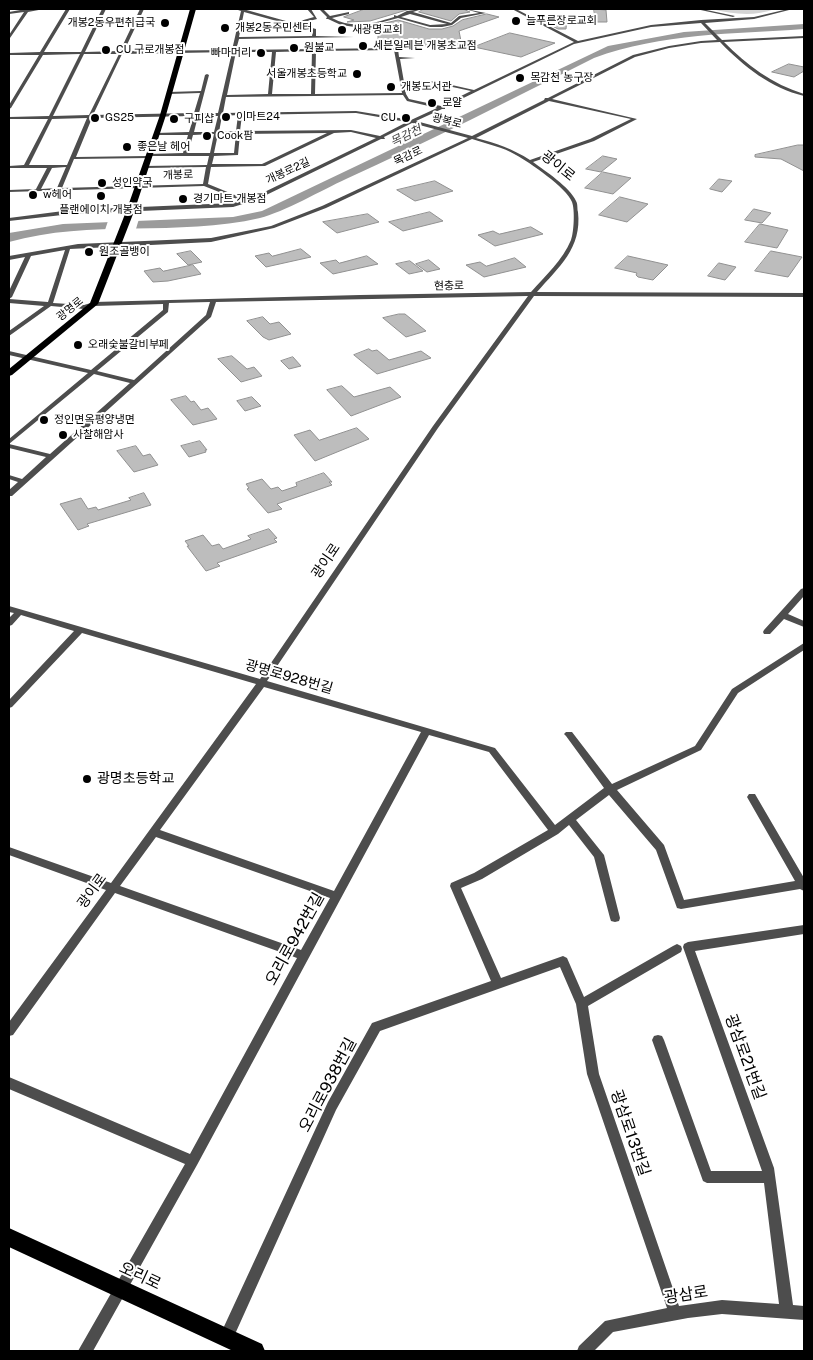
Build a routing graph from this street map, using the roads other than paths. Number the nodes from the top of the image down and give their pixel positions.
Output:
1 (42, 9) edge
2 (68, 9) edge
3 (104, 9) edge
4 (142, 9) edge
5 (193, 9) edge
6 (238, 9) edge
7 (309, 9) edge
8 (321, 9) edge
9 (420, 9) edge
10 (467, 9) edge
11 (514, 9) edge
12 (698, 9) edge
13 (27, 10) edge
14 (243, 10) junction
15 (789, 10) edge
16 (408, 12) junction
17 (9, 13) edge
18 (348, 13) dead end
19 (395, 16) junction
20 (327, 18) junction
21 (743, 19) junction
22 (702, 23) junction
23 (292, 24) junction
24 (451, 24) junction
25 (273, 29) dead end
26 (353, 31) dead end
27 (9, 37) edge
28 (314, 37) junction
29 (352, 37) junction
30 (804, 37) edge
31 (236, 38) junction
32 (271, 38) junction
33 (718, 40) junction
34 (578, 42) junction
35 (314, 50) junction
36 (354, 50) junction
37 (181, 51) junction
38 (233, 51) junction
39 (274, 51) junction
40 (122, 52) junction
41 (82, 53) junction
42 (9, 54) edge
43 (41, 54) junction
44 (397, 58) junction
45 (413, 58) dead end
46 (207, 76) dead end
47 (402, 83) junction
48 (202, 92) junction
49 (475, 92) junction
50 (169, 93) junction
51 (404, 94) junction
52 (313, 95) junction
53 (357, 95) junction
54 (804, 95) edge
55 (224, 96) junction
56 (270, 96) junction
57 (546, 99) junction
58 (9, 108) edge
59 (442, 108) junction
60 (356, 112) junction
61 (220, 114) junction
62 (240, 114) junction
63 (163, 115) junction
64 (197, 115) junction
65 (90, 116) junction
66 (49, 117) junction
67 (9, 118) edge
68 (415, 123) junction
69 (335, 131) junction
70 (240, 132) junction
71 (217, 133) junction
72 (156, 134) junction
73 (191, 134) junction
74 (469, 137) junction
75 (383, 138) junction
76 (185, 155) junction
77 (212, 155) junction
78 (149, 156) junction
79 (73, 158) junction
80 (530, 162) junction
81 (210, 165) junction
82 (50, 166) junction
83 (69, 166) junction
84 (9, 167) edge
85 (26, 167) junction
86 (145, 167) junction
87 (205, 185) junction
88 (138, 188) junction
89 (38, 190) junction
90 (59, 190) junction
91 (9, 191) edge
92 (246, 201) junction
93 (131, 209) junction
94 (9, 220) edge
95 (119, 242) junction
96 (68, 248) junction
97 (29, 254) junction
98 (9, 258) edge
99 (11, 282) edge
100 (532, 295) junction
101 (804, 295) edge
102 (9, 299) edge
103 (213, 301) junction
104 (166, 302) junction
105 (50, 304) junction
106 (94, 304) junction
107 (9, 334) edge
108 (9, 353) edge
109 (28, 357) junction
110 (93, 372) junction
111 (9, 373) edge
112 (135, 382) junction
113 (9, 442) edge
114 (9, 446) edge
115 (51, 456) junction
116 (9, 477) edge
117 (23, 481) junction
118 (9, 494) edge
119 (804, 591) edge
120 (9, 609) edge
121 (20, 612) junction
122 (783, 615) junction
123 (9, 623) edge
124 (804, 624) edge
125 (80, 630) junction
126 (767, 632) dead end
127 (804, 646) edge
128 (261, 684) junction
129 (9, 705) edge
130 (426, 731) junction
131 (569, 734) dead end
132 (610, 789) junction
133 (752, 797) dead end
134 (569, 819) junction
135 (554, 831) junction
136 (154, 832) junction
137 (9, 851) edge
138 (804, 885) edge
139 (112, 889) junction
140 (336, 896) junction
141 (615, 918) dead end
142 (804, 929) edge
143 (683, 948) junction
144 (304, 956) junction
145 (562, 961) joint
146 (498, 984) junction
147 (582, 1004) junction
148 (9, 1031) edge
149 (658, 1040) dead end
150 (9, 1083) edge
151 (192, 1162) junction
152 (770, 1177) junction
153 (9, 1237) edge
154 (120, 1288) junction
155 (787, 1311) junction
156 (804, 1313) edge
157 (674, 1314) junction
158 (226, 1338) junction
159 (85, 1351) edge
160 (256, 1351) edge
161 (584, 1351) edge

1 - 13 street
2 - 43 street
3 - 41 street
4 - 40 street
5 - 37 main road, 개봉로
6 - 14 street
7 - 23 street
8 - 20 street
9 - 16 street
10 - 24 street
11 - 34 street
12 - 21 street
13 - 17 street
13 - 27 street
14 - 23 street
14 - 31 street
15 - 21 street, 개봉로2길
16 - 19 street
16 - 24 street
18 - 20 street
19 - 20 street
19 - 24 street
21 - 22 street, 개봉로2길
22 - 33 street
22 - 34 street, 개봉로2길
23 - 28 street
25 - 32 street
26 - 29 street
28 - 29 street
28 - 32 street
29 - 36 street
30 - 33 street, 목감로
31 - 32 street
31 - 38 street
33 - 54 street
33 - 57 street, 목감로
34 - 49 street, 개봉로2길
35 - 36 street
35 - 39 street
35 - 52 street
36 - 44 street
37 - 38 street
37 - 40 street
37 - 50 main road, 개봉로
38 - 39 street
38 - 55 street
39 - 56 street
40 - 41 street
40 - 65 street
41 - 43 street
41 - 66 street
42 - 43 street
43 - 58 street
44 - 45 street
44 - 47 street
46 - 48 street
47 - 49 street
47 - 51 street
48 - 50 street
48 - 64 street
49 - 59 street, 개봉로2길
50 - 63 main road, 개봉로
51 - 53 street
51 - 59 street
52 - 53 street
52 - 56 street
53 - 60 street
55 - 56 street
55 - 61 street
57 - 74 street, 목감로
57 - 80 street
59 - 68 street, 개봉로2길
60 - 62 street
60 - 68 street
61 - 62 street
61 - 64 street
61 - 71 street
62 - 70 street
63 - 64 street
63 - 65 street
63 - 72 main road, 개봉로
64 - 73 street
65 - 66 street
65 - 79 street
66 - 67 street
66 - 85 street
68 - 74 street, 광복로
68 - 75 street, 개봉로2길
69 - 70 street
69 - 75 street
69 - 81 street
70 - 71 street
70 - 77 street
71 - 73 street
71 - 77 street
72 - 73 street
72 - 78 main road, 개봉로
73 - 76 street
74 - 80 street, 광이로
74 - 95 street, 목감로
75 - 92 street, 개봉로2길
76 - 77 street
76 - 78 street
77 - 81 street
78 - 79 street, 개봉로
78 - 86 main road, 개봉로
79 - 83 street
80 - 100 street, 광이로
81 - 86 street
81 - 87 street
82 - 83 street
82 - 85 street
82 - 89 street
83 - 90 street
84 - 85 street
86 - 88 main road, 개봉로
87 - 88 street, 개봉로
87 - 92 street, 개봉로
88 - 90 street
88 - 93 main road, 개봉로
89 - 90 street
89 - 91 street
92 - 93 street, 개봉로2길
93 - 94 street, 개봉로2길
93 - 95 main road, 개봉로
95 - 96 street, 목감로
95 - 106 main road, 광명로
96 - 97 street, 목감로
96 - 105 street
97 - 98 street, 목감로
97 - 99 street
99 - 102 street
100 - 101 street, 현충로
100 - 103 street, 현충로
100 - 128 street, 광이로
102 - 105 street
103 - 104 street, 현충로
103 - 112 street
104 - 106 street, 현충로
104 - 110 street
105 - 106 street
105 - 107 street
106 - 109 main road, 광명로
108 - 109 street
109 - 110 street
109 - 111 main road, 광명로
110 - 112 street
110 - 113 street
112 - 115 street
114 - 115 street
115 - 117 street
116 - 117 street
117 - 118 street
119 - 122 street
120 - 121 street, 광명로928번길
121 - 123 street
121 - 125 street, 광명로928번길
122 - 124 street
122 - 126 street
125 - 128 street, 광명로928번길
125 - 129 street
127 - 132 street
128 - 130 street, 광명로928번길
128 - 136 street, 광이로
130 - 135 street, 광명로928번길
130 - 140 street, 오리로942번길
131 - 132 street
132 - 134 street
132 - 138 street
133 - 138 street
134 - 135 street
134 - 141 street
135 - 146 street
136 - 139 street, 광이로
136 - 140 street
137 - 139 street
139 - 144 street
139 - 148 street, 광이로
140 - 144 street, 오리로942번길
142 - 143 street
143 - 147 street
143 - 152 street, 광삼로21번길
144 - 151 street, 오리로942번길
145 - 146 street, 오리로938번길
145 - 147 street, 광삼로13번길
146 - 158 street, 오리로938번길
147 - 157 street, 광삼로13번길
149 - 152 street
150 - 151 street
151 - 154 street, 오리로942번길
152 - 155 street, 광삼로21번길
153 - 154 main road, 오리로
154 - 158 main road, 오리로
154 - 159 street, 오리로942번길
155 - 156 street, 광삼로
155 - 157 street, 광삼로
157 - 161 street, 광삼로
158 - 160 main road, 오리로

